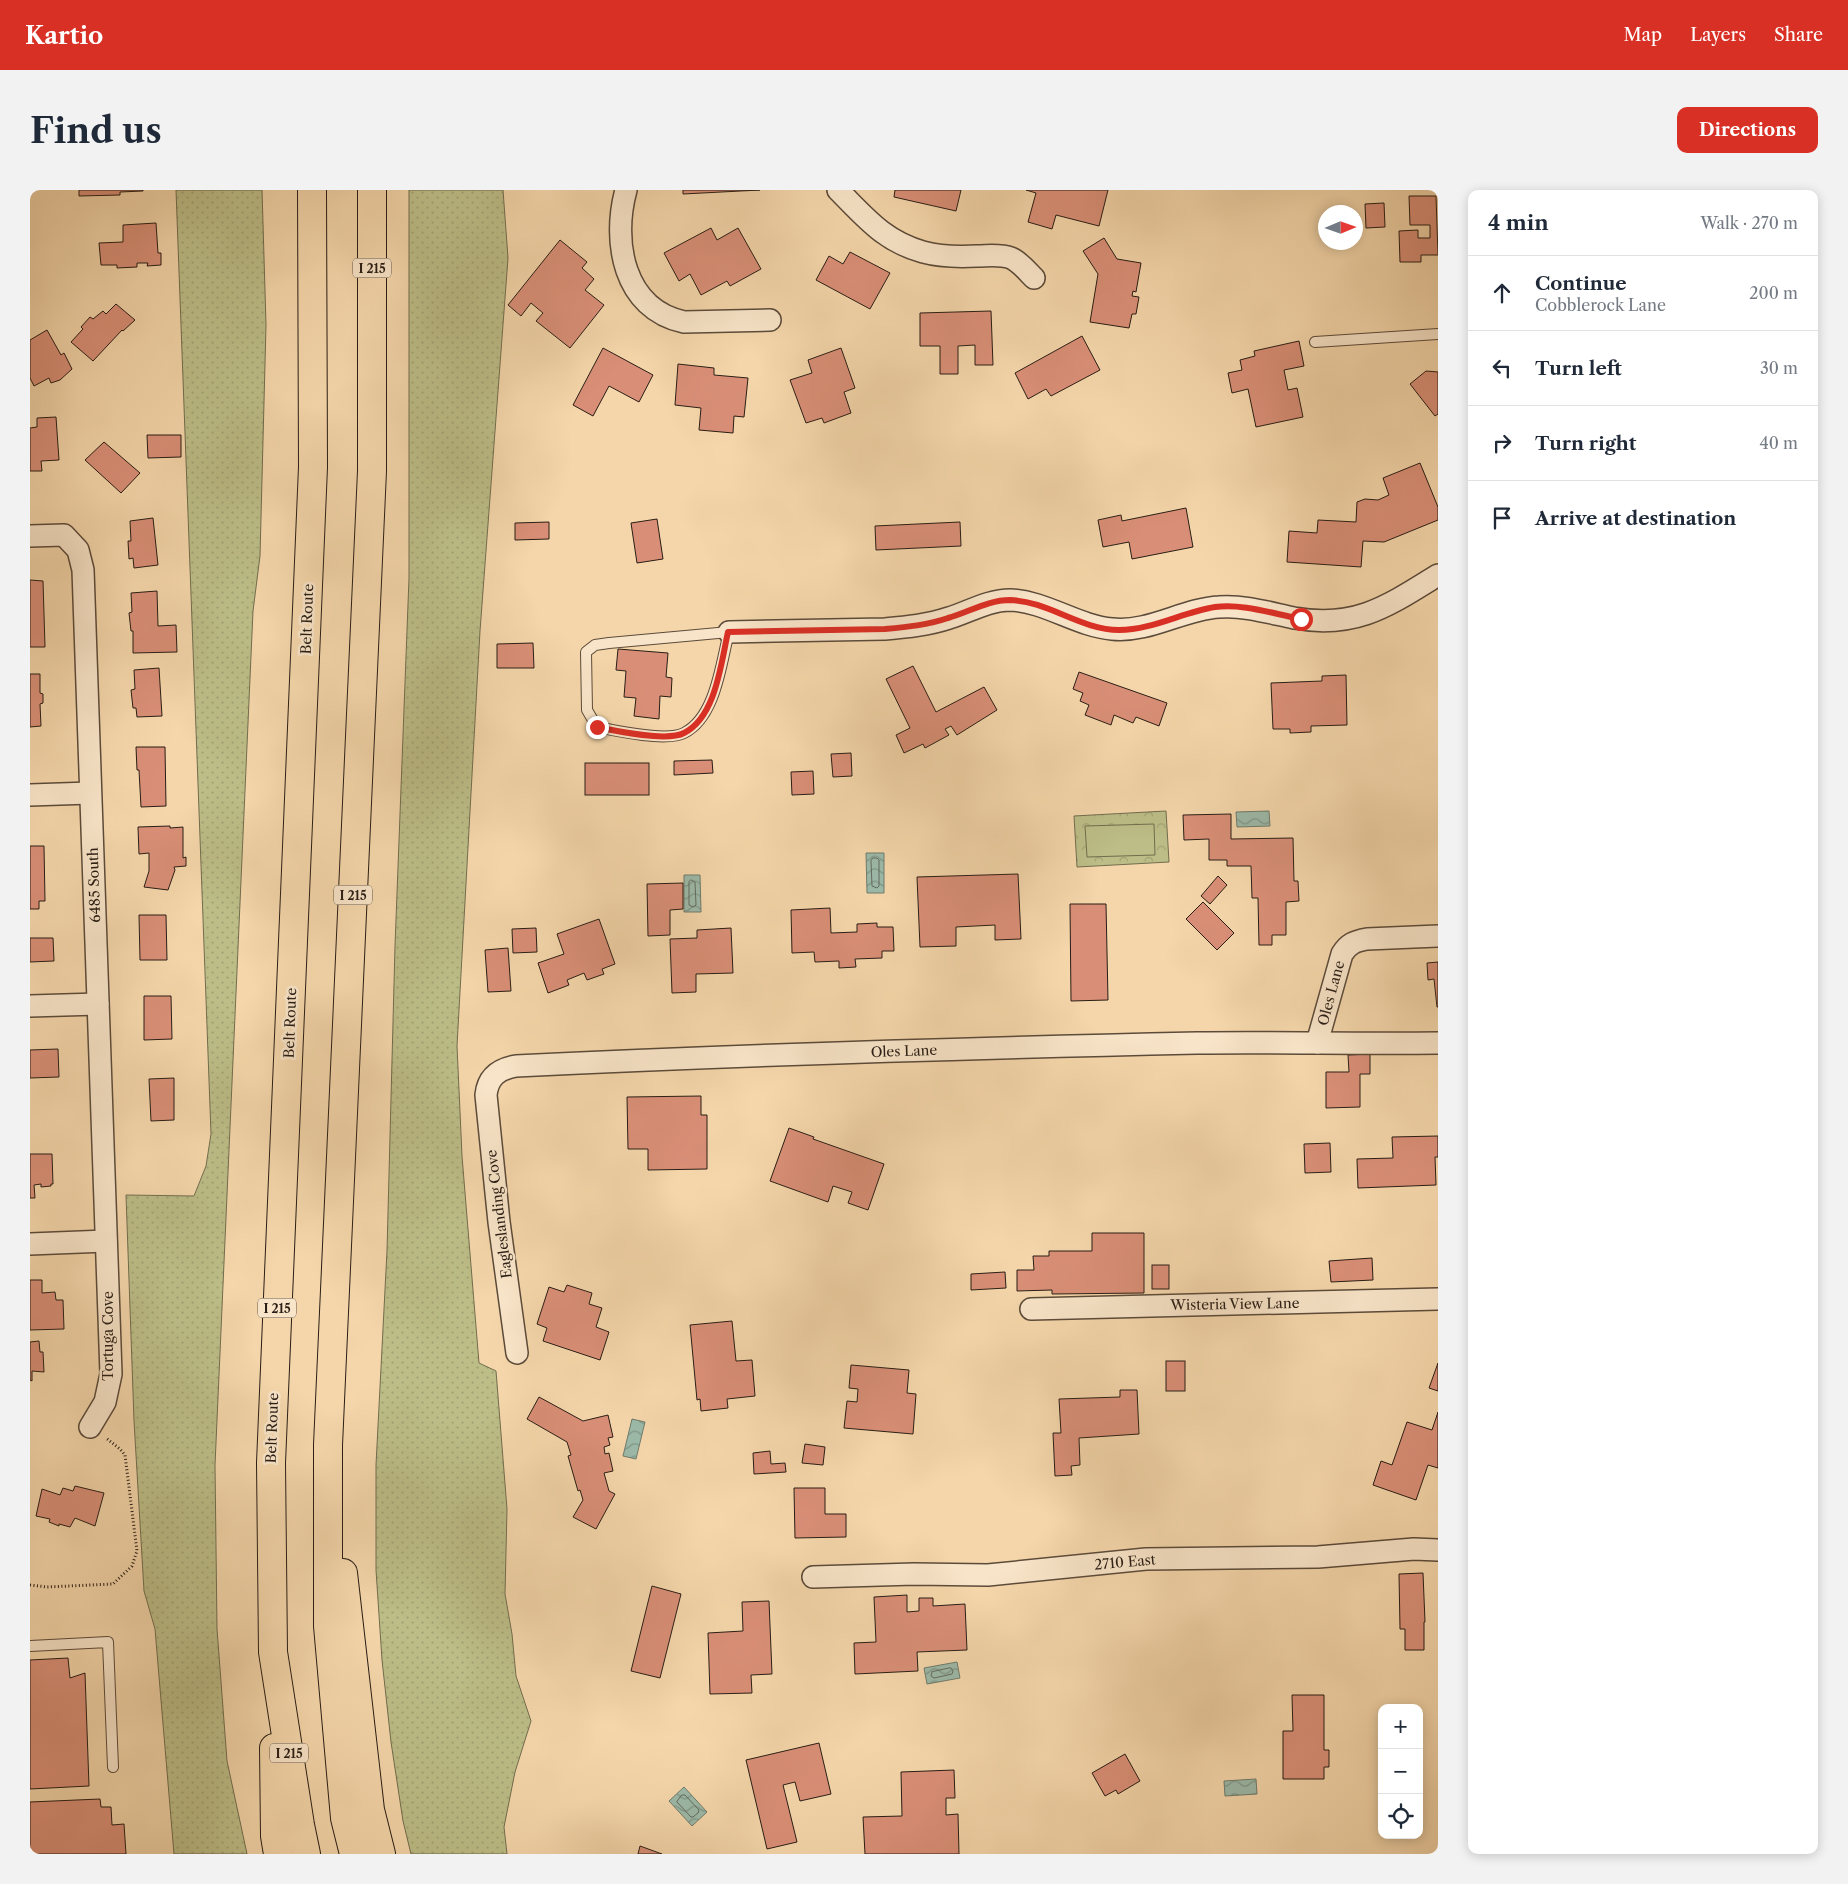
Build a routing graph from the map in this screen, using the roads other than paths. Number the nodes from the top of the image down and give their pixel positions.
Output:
1 (312, 190) edge
2 (372, 190) edge
3 (626, 190) edge
4 (838, 190) edge
5 (1034, 278) dead end
6 (770, 320) dead end
7 (1438, 334) edge
8 (1315, 342) dead end
9 (30, 536) edge
10 (1438, 574) edge
11 (728, 632) junction
12 (90, 793) junction
13 (30, 796) edge
14 (1438, 936) edge
15 (98, 1004) junction
16 (30, 1006) edge
17 (1317, 1043) junction
18 (1438, 1043) edge
19 (493, 1075) joint
20 (106, 1241) junction
21 (30, 1244) edge
22 (1438, 1299) edge
23 (1031, 1309) dead end
24 (517, 1353) dead end
25 (90, 1427) dead end
26 (328, 1446) junction
27 (1438, 1550) edge
28 (813, 1577) dead end
29 (30, 1646) edge
30 (273, 1652) junction
31 (112, 1767) dead end
32 (278, 1854) edge
33 (306, 1854) edge
34 (354, 1854) edge
35 (381, 1854) edge

1 - 30 highway, Belt Route / I 215
2 - 26 highway, I 215
3 - 6 street
4 - 5 street
7 - 8 lane
9 - 12 street, 6485 South
10 - 11 street
11 - 11 lane
12 - 13 street
12 - 15 street, 6485 South
14 - 17 street, Oles Lane
15 - 16 street
15 - 20 street, 6485 South
17 - 18 street, Oles Lane
17 - 19 street, Oles Lane
19 - 24 street, Eagleslanding Cove
20 - 21 street
20 - 25 street, Tortuga Cove
22 - 23 street, Wisteria View Lane
26 - 34 highway, I 215
26 - 35 highway
27 - 28 street, 2710 East
29 - 31 lane
30 - 32 highway
30 - 33 highway, Belt Route / I 215

